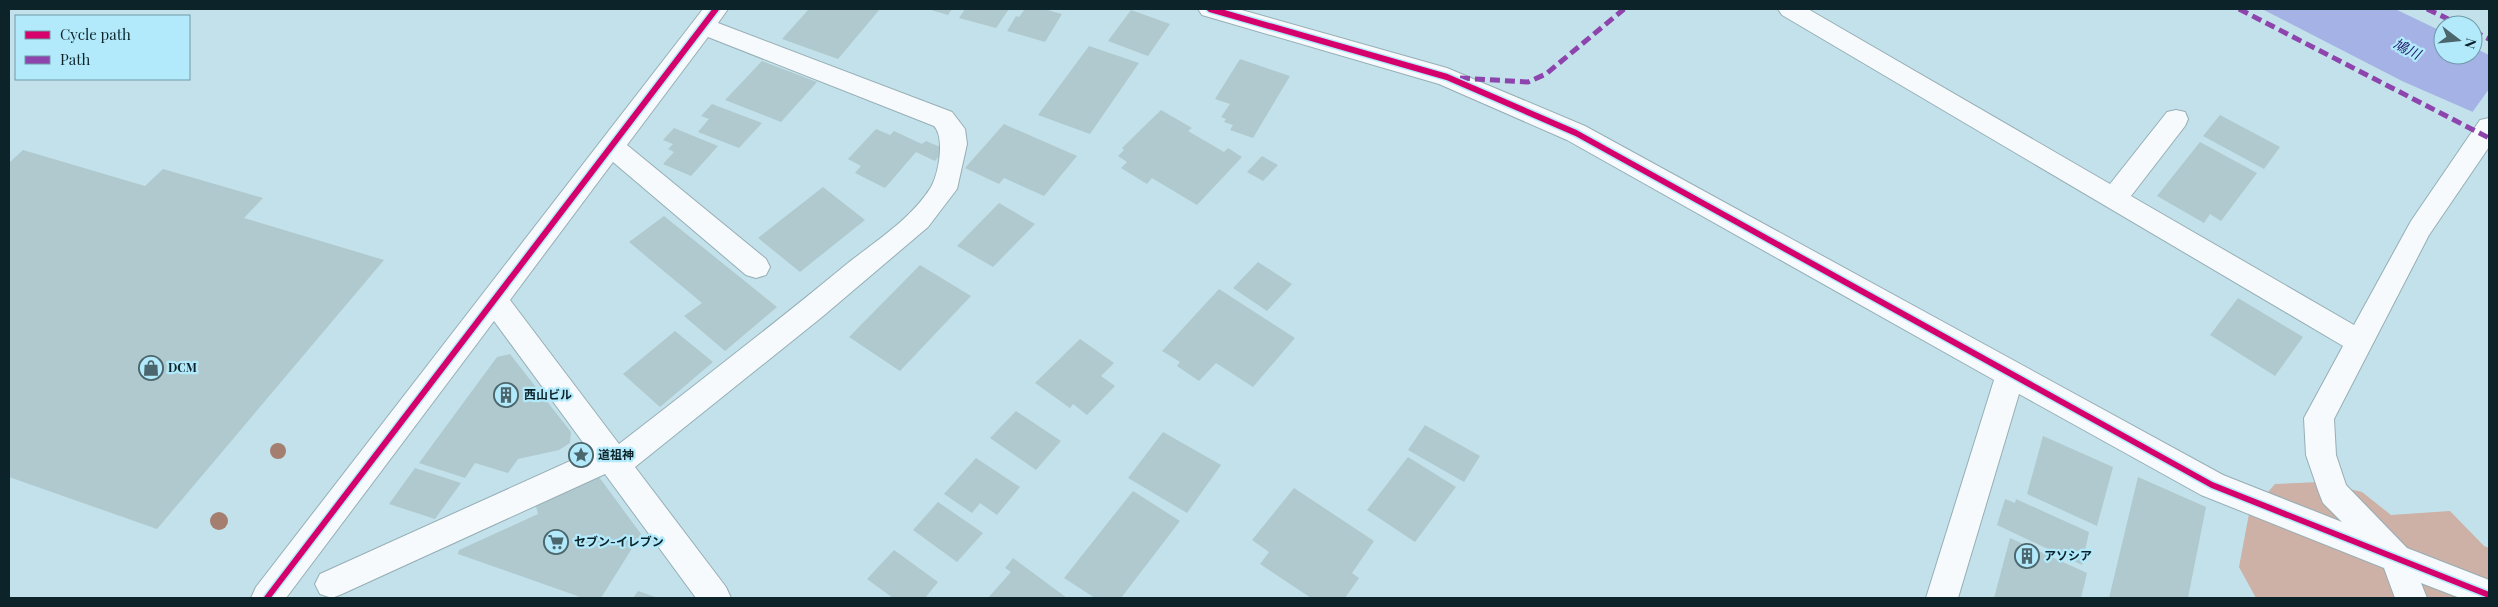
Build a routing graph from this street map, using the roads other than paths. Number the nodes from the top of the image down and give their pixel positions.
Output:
1 (1210, 9) edge
2 (1790, 9) edge
3 (710, 17) edge
4 (2176, 119) dead end
5 (2489, 127) edge
6 (611, 146) junction
7 (2114, 198) junction
8 (756, 267) dead end
9 (494, 300) junction
10 (2359, 342) junction
11 (2010, 375) junction
12 (614, 460) junction
13 (2395, 556) junction
14 (331, 584) dead end
15 (2489, 595) edge
16 (267, 598) edge
17 (715, 598) edge
18 (1942, 598) edge
19 (2411, 598) edge

1 - 11 street
2 - 7 street
3 - 6 street
3 - 12 street
4 - 7 street
5 - 10 street
6 - 8 street
6 - 9 street
7 - 10 street
9 - 12 street
9 - 16 street
10 - 13 street
11 - 13 street
11 - 18 street
12 - 14 street
12 - 17 street
13 - 15 street
13 - 19 street

